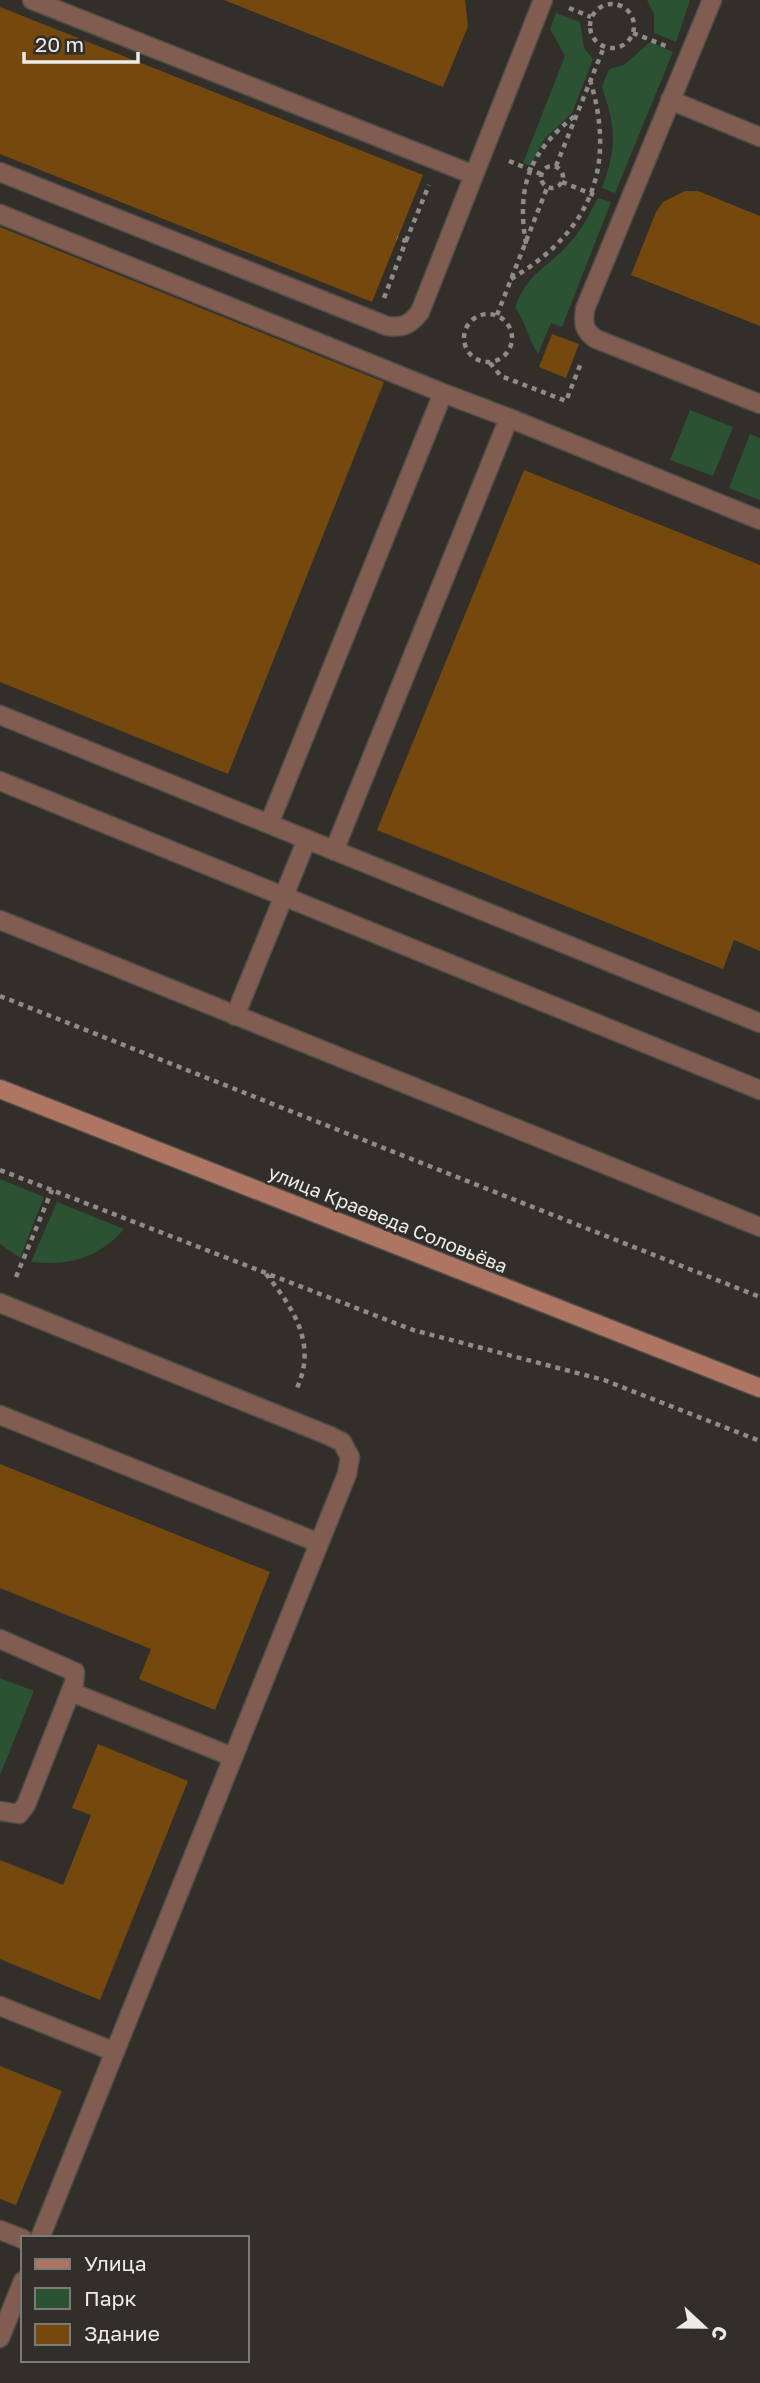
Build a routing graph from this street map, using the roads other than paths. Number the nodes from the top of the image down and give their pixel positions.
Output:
1 (32, 0) edge
2 (543, 0) edge
3 (712, 0) edge
4 (670, 100) junction
5 (760, 137) edge
6 (0, 172) edge
7 (474, 175) junction
8 (0, 214) edge
9 (443, 393) junction
10 (760, 404) edge
11 (509, 418) junction
12 (760, 520) edge
13 (0, 716) edge
14 (0, 781) edge
15 (269, 824) junction
16 (307, 839) junction
17 (334, 850) junction
18 (284, 896) junction
19 (0, 920) edge
20 (235, 1016) junction
21 (760, 1023) edge
22 (0, 1089) edge
23 (760, 1090) edge
24 (760, 1227) edge
25 (0, 1303) edge
26 (760, 1388) edge
27 (0, 1415) edge
28 (319, 1543) junction
29 (0, 1639) edge
30 (71, 1692) junction
31 (233, 1757) junction
32 (0, 1811) edge
33 (0, 2006) edge
34 (115, 2052) junction
35 (0, 2230) edge
36 (41, 2236) edge
37 (21, 2238) edge
38 (21, 2286) edge
39 (0, 2338) edge

1 - 7 lane
2 - 7 lane
3 - 4 lane
4 - 5 lane
4 - 10 lane
6 - 7 lane
8 - 9 lane
9 - 11 lane
9 - 15 lane
11 - 12 lane
11 - 17 lane
13 - 15 lane
14 - 18 lane
15 - 16 lane
16 - 17 lane
16 - 18 lane
17 - 21 lane
18 - 20 lane
18 - 23 lane
19 - 20 lane
20 - 24 lane
22 - 26 main road, улица Краеведа Соловьёва
25 - 28 lane
27 - 28 lane
28 - 31 lane
29 - 30 lane
30 - 31 lane
30 - 32 lane
31 - 34 lane
33 - 34 lane
34 - 36 lane
35 - 37 lane
38 - 39 lane

